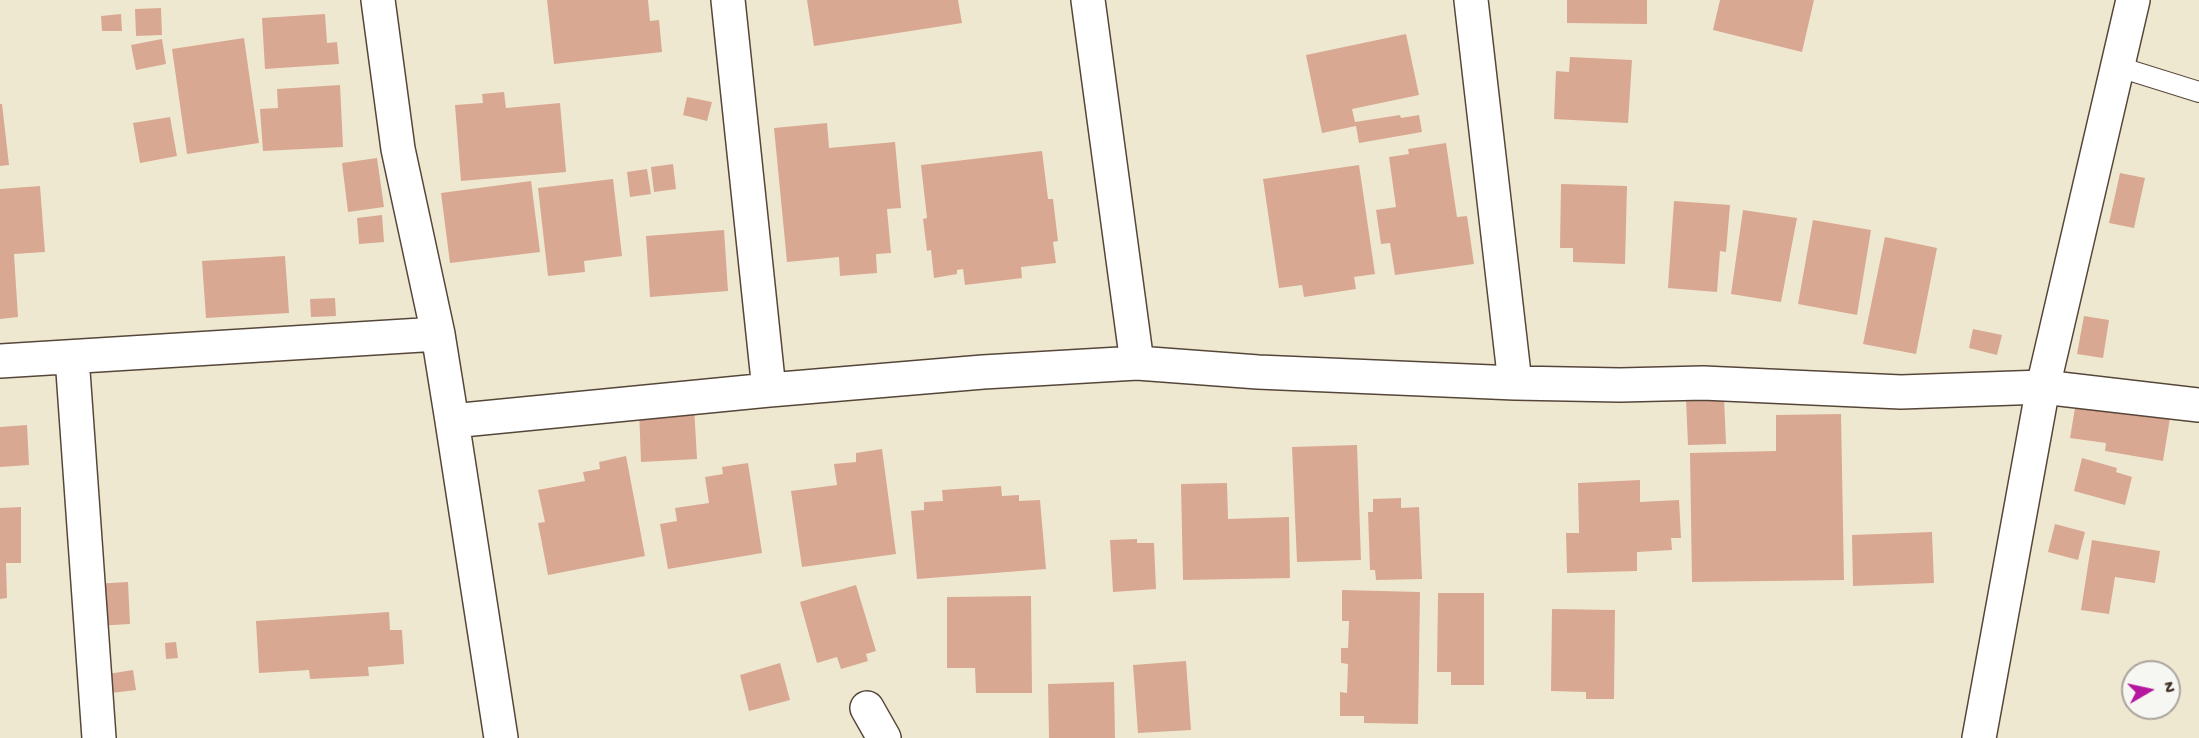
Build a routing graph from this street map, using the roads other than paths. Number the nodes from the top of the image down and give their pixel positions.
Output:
1 (378, 0) edge
2 (728, 0) edge
3 (1088, 0) edge
4 (1471, 0) edge
5 (2133, 0) edge
6 (2118, 68) junction
7 (2199, 92) edge
8 (438, 334) junction
9 (72, 357) junction
10 (0, 361) edge
11 (1137, 363) junction
12 (1515, 383) junction
13 (2043, 387) junction
14 (769, 390) junction
15 (2199, 405) edge
16 (453, 422) junction
17 (867, 708) dead end
18 (99, 738) edge
19 (501, 738) edge
20 (884, 738) edge
21 (1979, 738) edge

1 - 8 street
2 - 14 street
3 - 11 street
4 - 12 street
5 - 6 street
6 - 7 lane
6 - 13 street
8 - 9 street
8 - 16 street
9 - 10 street
9 - 18 street
11 - 12 street
11 - 14 street
12 - 13 street
13 - 15 street
13 - 21 street
14 - 16 street
16 - 19 street
17 - 20 street

